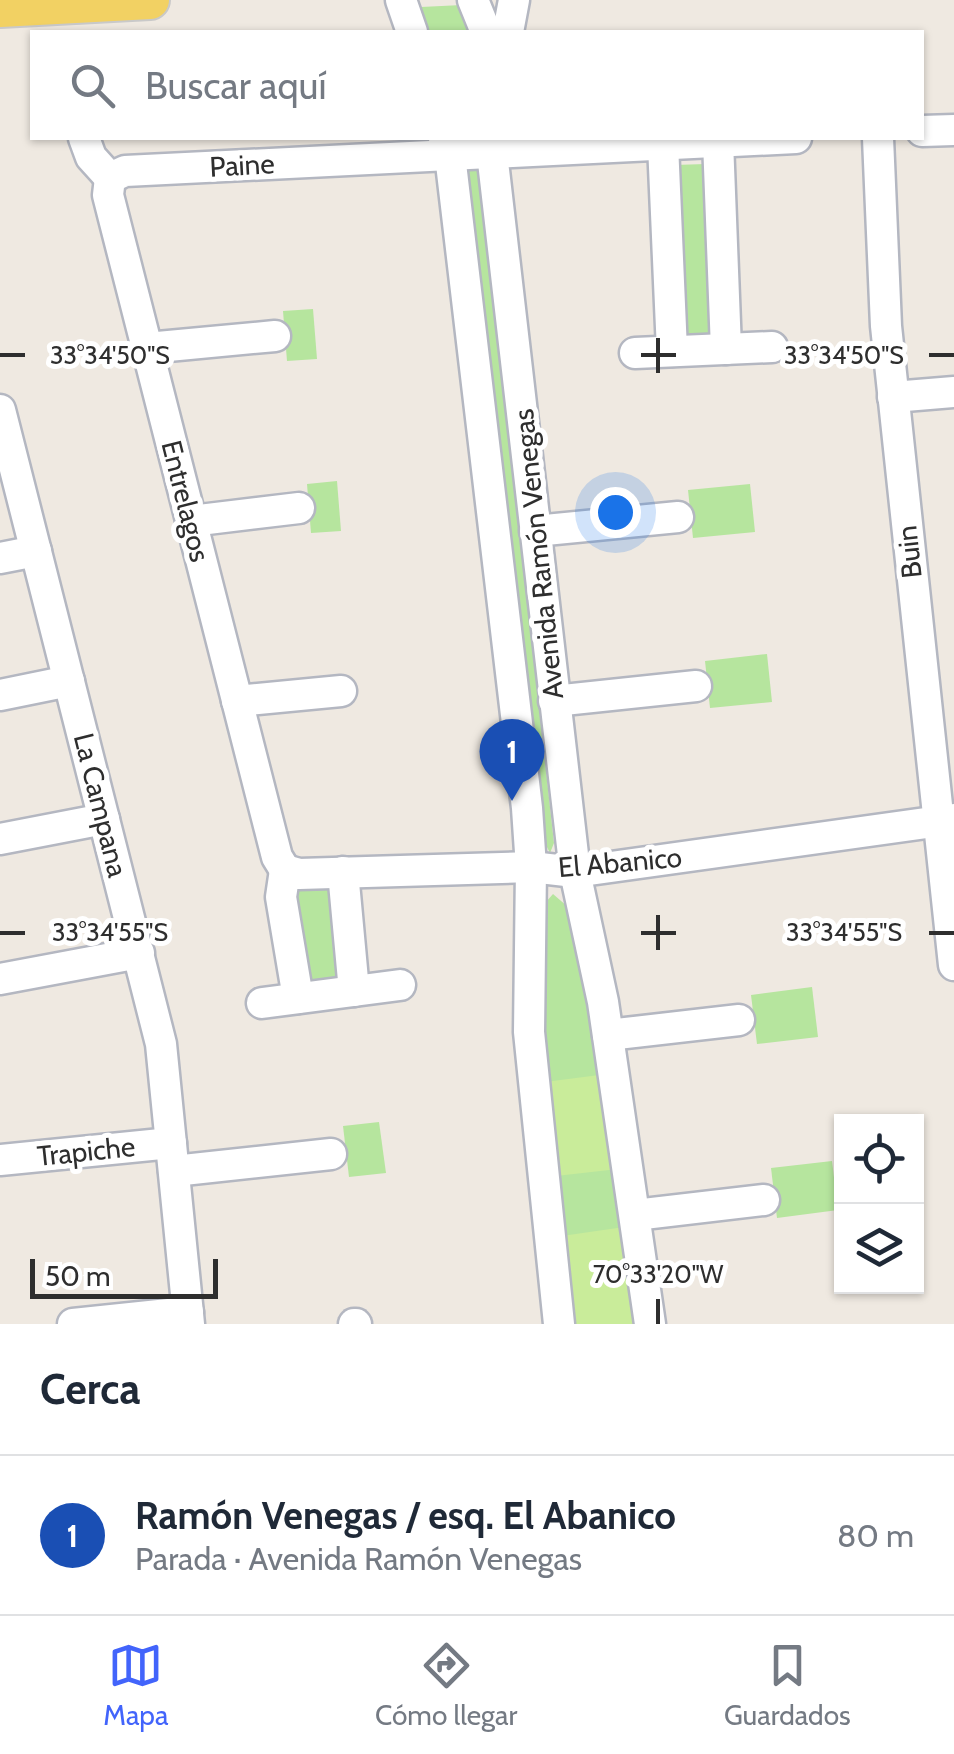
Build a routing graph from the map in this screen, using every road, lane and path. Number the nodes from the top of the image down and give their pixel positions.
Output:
1 (401, 0) edge
2 (473, 0) edge
3 (514, 0) edge
4 (125, 1) edge
5 (0, 8) edge
6 (411, 30) edge
7 (485, 30) edge
8 (508, 30) edge
9 (954, 130) edge
10 (924, 132) edge
11 (85, 140) edge
12 (744, 140) edge
13 (878, 140) edge
14 (718, 141) junction
15 (663, 144) junction
16 (493, 145) edge
17 (447, 146) edge
18 (110, 178) junction
19 (275, 336) dead end
20 (772, 347) dead end
21 (147, 348) junction
22 (726, 349) junction
23 (672, 351) junction
24 (635, 352) dead end
25 (954, 392) edge
26 (892, 397) junction
27 (2, 425) edge
28 (299, 508) dead end
29 (678, 517) dead end
30 (191, 520) junction
31 (535, 530) junction
32 (36, 551) junction
33 (0, 558) edge
34 (69, 681) junction
35 (696, 686) dead end
36 (341, 692) dead end
37 (0, 695) edge
38 (554, 701) junction
39 (237, 702) junction
40 (104, 819) junction
41 (946, 820) edge
42 (0, 839) edge
43 (531, 867) junction
44 (285, 870) junction
45 (344, 872) junction
46 (574, 872) junction
47 (138, 953) junction
48 (954, 964) edge
49 (0, 979) edge
50 (400, 985) dead end
51 (354, 991) junction
52 (298, 998) junction
53 (262, 1003) dead end
54 (739, 1020) dead end
55 (608, 1035) junction
56 (330, 1154) dead end
57 (173, 1157) junction
58 (0, 1160) edge
59 (764, 1200) dead end
60 (635, 1215) junction
61 (188, 1318) edge
62 (73, 1324) edge
63 (560, 1324) edge
64 (650, 1324) edge

1 - 6 street
2 - 7 street
3 - 8 street
4 - 5 main road
9 - 10 street
11 - 18 street, Entrelagos
12 - 14 street, Paine
13 - 26 street, Buin
14 - 15 street, Paine
14 - 22 street
15 - 16 street, Paine
15 - 23 street
16 - 17 street, Paine
16 - 31 street, Avenida Ramón Venegas
17 - 18 street, Paine
17 - 43 street, Avenida Ramón Venegas
18 - 21 street, Entrelagos
19 - 21 street
20 - 22 street
21 - 30 street, Entrelagos
22 - 23 street
23 - 24 street
25 - 26 street
26 - 41 street, Buin
27 - 32 street, La Campana
28 - 30 street
29 - 31 street
30 - 39 street, Entrelagos
31 - 38 street, Avenida Ramón Venegas
32 - 33 street
32 - 34 street, La Campana
34 - 37 street
34 - 40 street, La Campana
35 - 38 street
36 - 39 street
38 - 46 street, Avenida Ramón Venegas
39 - 44 street, Entrelagos
40 - 42 street
40 - 47 street, La Campana
41 - 46 street, El Abanico
41 - 48 street, Buin
43 - 45 street, El Abanico
43 - 46 street, El Abanico
43 - 63 street, Avenida Ramón Venegas
44 - 45 street, El Abanico
44 - 52 street, Entrelagos
45 - 51 street
46 - 55 street, Avenida Ramón Venegas
47 - 49 street
47 - 57 street, La Campana
50 - 51 street
51 - 52 street
52 - 53 street
54 - 55 street
55 - 60 street, Avenida Ramón Venegas
56 - 57 street, Trapiche
57 - 58 street, Trapiche
57 - 61 street, La Campana
59 - 60 street
60 - 64 street, Avenida Ramón Venegas
61 - 62 street

